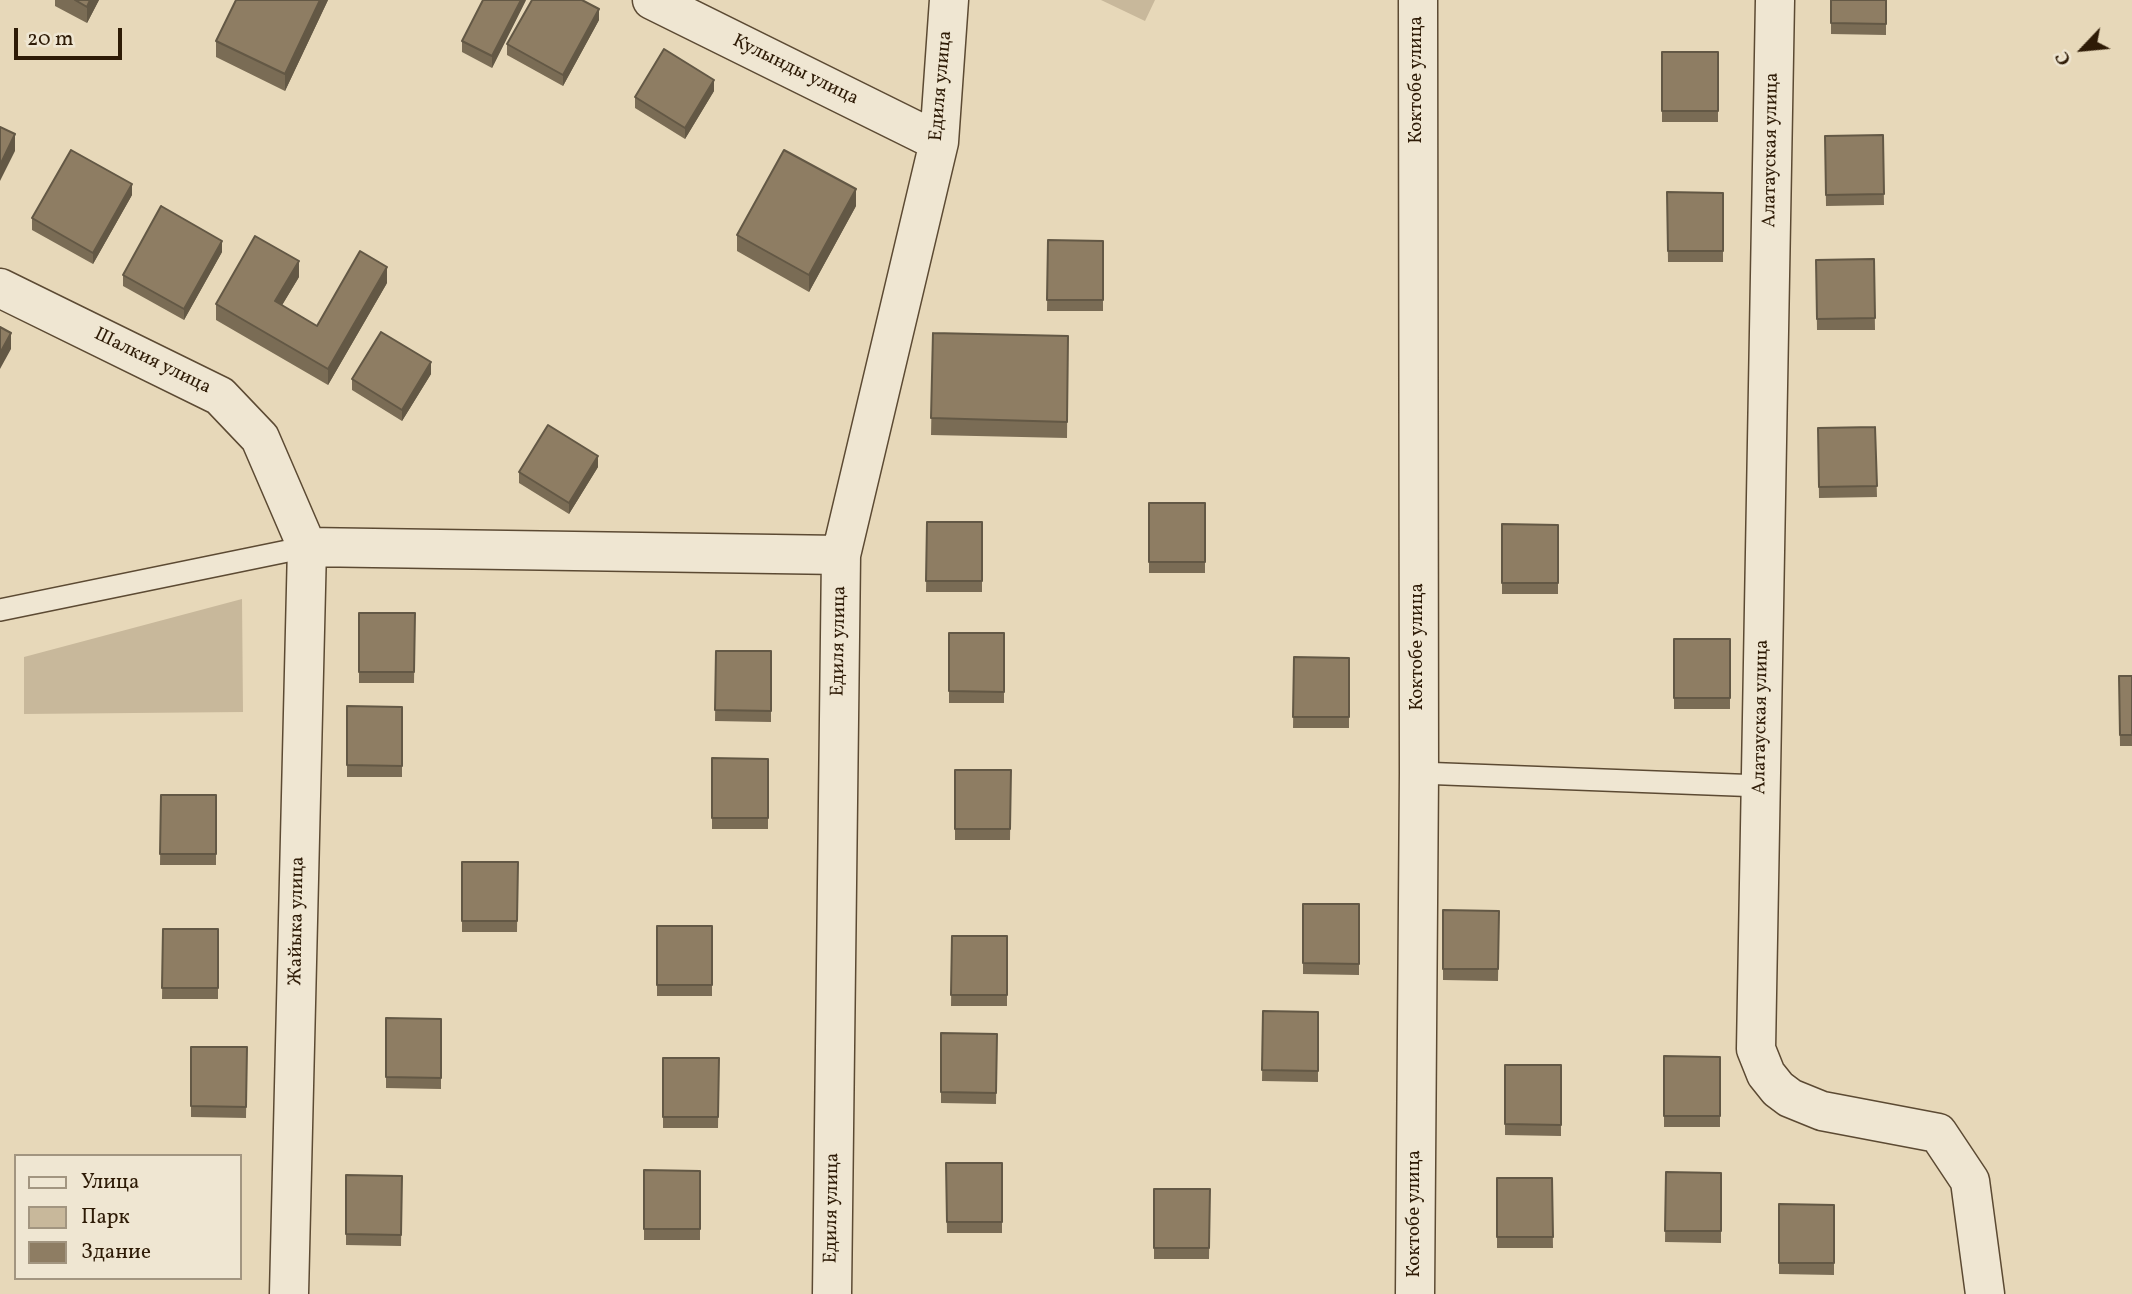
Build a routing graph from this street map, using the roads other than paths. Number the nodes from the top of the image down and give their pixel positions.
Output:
1 (652, 0) edge
2 (950, 0) edge
3 (1418, 0) edge
4 (1775, 0) edge
5 (939, 142) junction
6 (0, 288) edge
7 (307, 548) junction
8 (841, 555) junction
9 (0, 610) edge
10 (1419, 773) junction
11 (1761, 786) junction
12 (289, 1294) edge
13 (832, 1294) edge
14 (1415, 1294) edge
15 (1985, 1294) edge

1 - 5 street, Кулынды улица
2 - 5 street, Едиля улица
3 - 10 street, Коктобе улица
4 - 11 street, Алатауская улица
5 - 8 street, Едиля улица
6 - 7 street, Шалкия улица
7 - 8 street
7 - 9 lane
7 - 12 street, Жайыка улица
8 - 13 street, Едиля улица
10 - 11 lane
10 - 14 street, Коктобе улица
11 - 15 street, Алатауская улица

